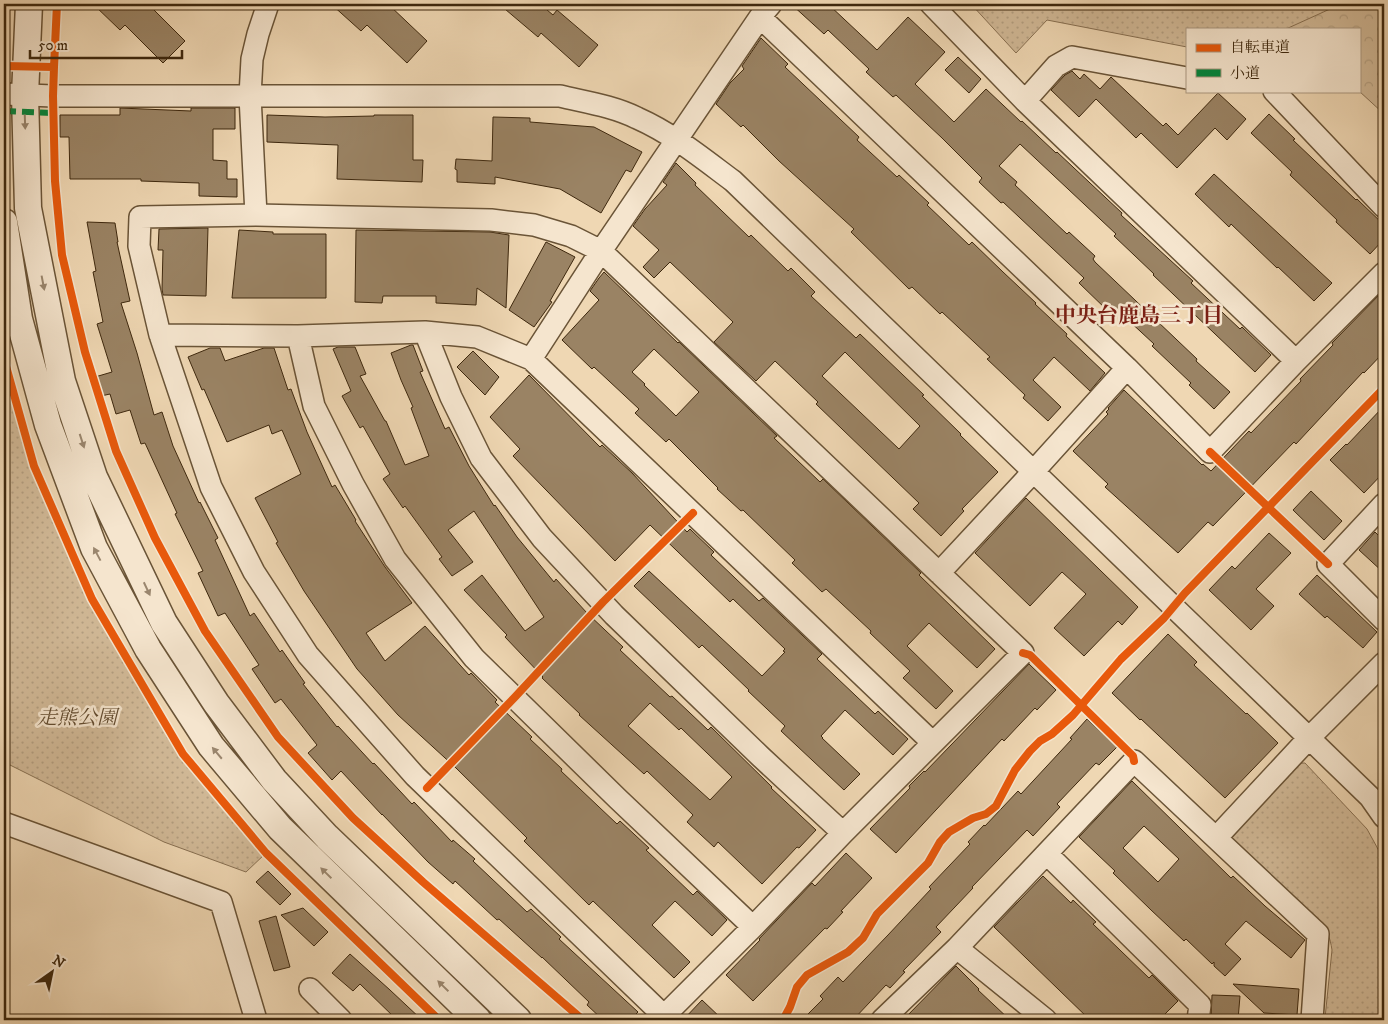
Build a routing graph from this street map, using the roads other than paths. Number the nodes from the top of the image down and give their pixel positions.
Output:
1 (29, 4) edge
2 (268, 4) edge
3 (931, 4) edge
4 (766, 10) edge
5 (1186, 78) edge
6 (1275, 92) edge
7 (14, 94) edge
8 (250, 96) junction
9 (1025, 101) junction
10 (677, 139) junction
11 (1384, 207) edge
12 (256, 215) junction
13 (4, 222) edge
14 (602, 252) junction
15 (1384, 272) edge
16 (425, 332) junction
17 (160, 335) junction
18 (298, 336) junction
19 (531, 359) junction
20 (1296, 361) junction
21 (1127, 368) junction
22 (1033, 472) junction
23 (1384, 504) edge
24 (939, 573) junction
25 (1384, 620) edge
26 (1384, 663) edge
27 (1309, 738) junction
28 (933, 742) junction
29 (1384, 817) edge
30 (4, 823) edge
31 (843, 833) junction
32 (1216, 838) junction
33 (1047, 854) junction
34 (753, 927) junction
35 (957, 948) junction
36 (310, 989) dead end
37 (256, 1020) edge
38 (341, 1020) edge
39 (478, 1020) edge
40 (518, 1020) edge
41 (882, 1020) edge
42 (1046, 1020) edge
43 (1198, 1020) edge
44 (1312, 1020) edge

1 - 7 street
2 - 8 street
3 - 9 street
4 - 10 street
4 - 21 street
5 - 9 street
6 - 11 street
7 - 8 street
7 -> 40 street
8 - 10 street
8 - 12 street
9 - 20 street
10 - 14 street
10 - 22 street
12 - 14 street
12 - 17 street
39 -> 13 street
14 - 19 street
14 - 24 street
15 - 20 street
16 - 18 street
16 - 19 street
16 - 31 street
17 - 18 street
17 - 34 street
18 - 34 street
19 - 28 street
20 - 21 street
21 - 22 street
22 - 24 street
22 - 27 street
23 - 25 street
24 - 28 street
26 - 27 street
27 - 29 street
27 - 32 street
28 - 31 street
30 - 37 street
31 - 34 street
32 - 33 street
32 - 44 street
33 - 35 street
33 - 43 street
35 - 41 street
35 - 42 street
36 - 38 street

